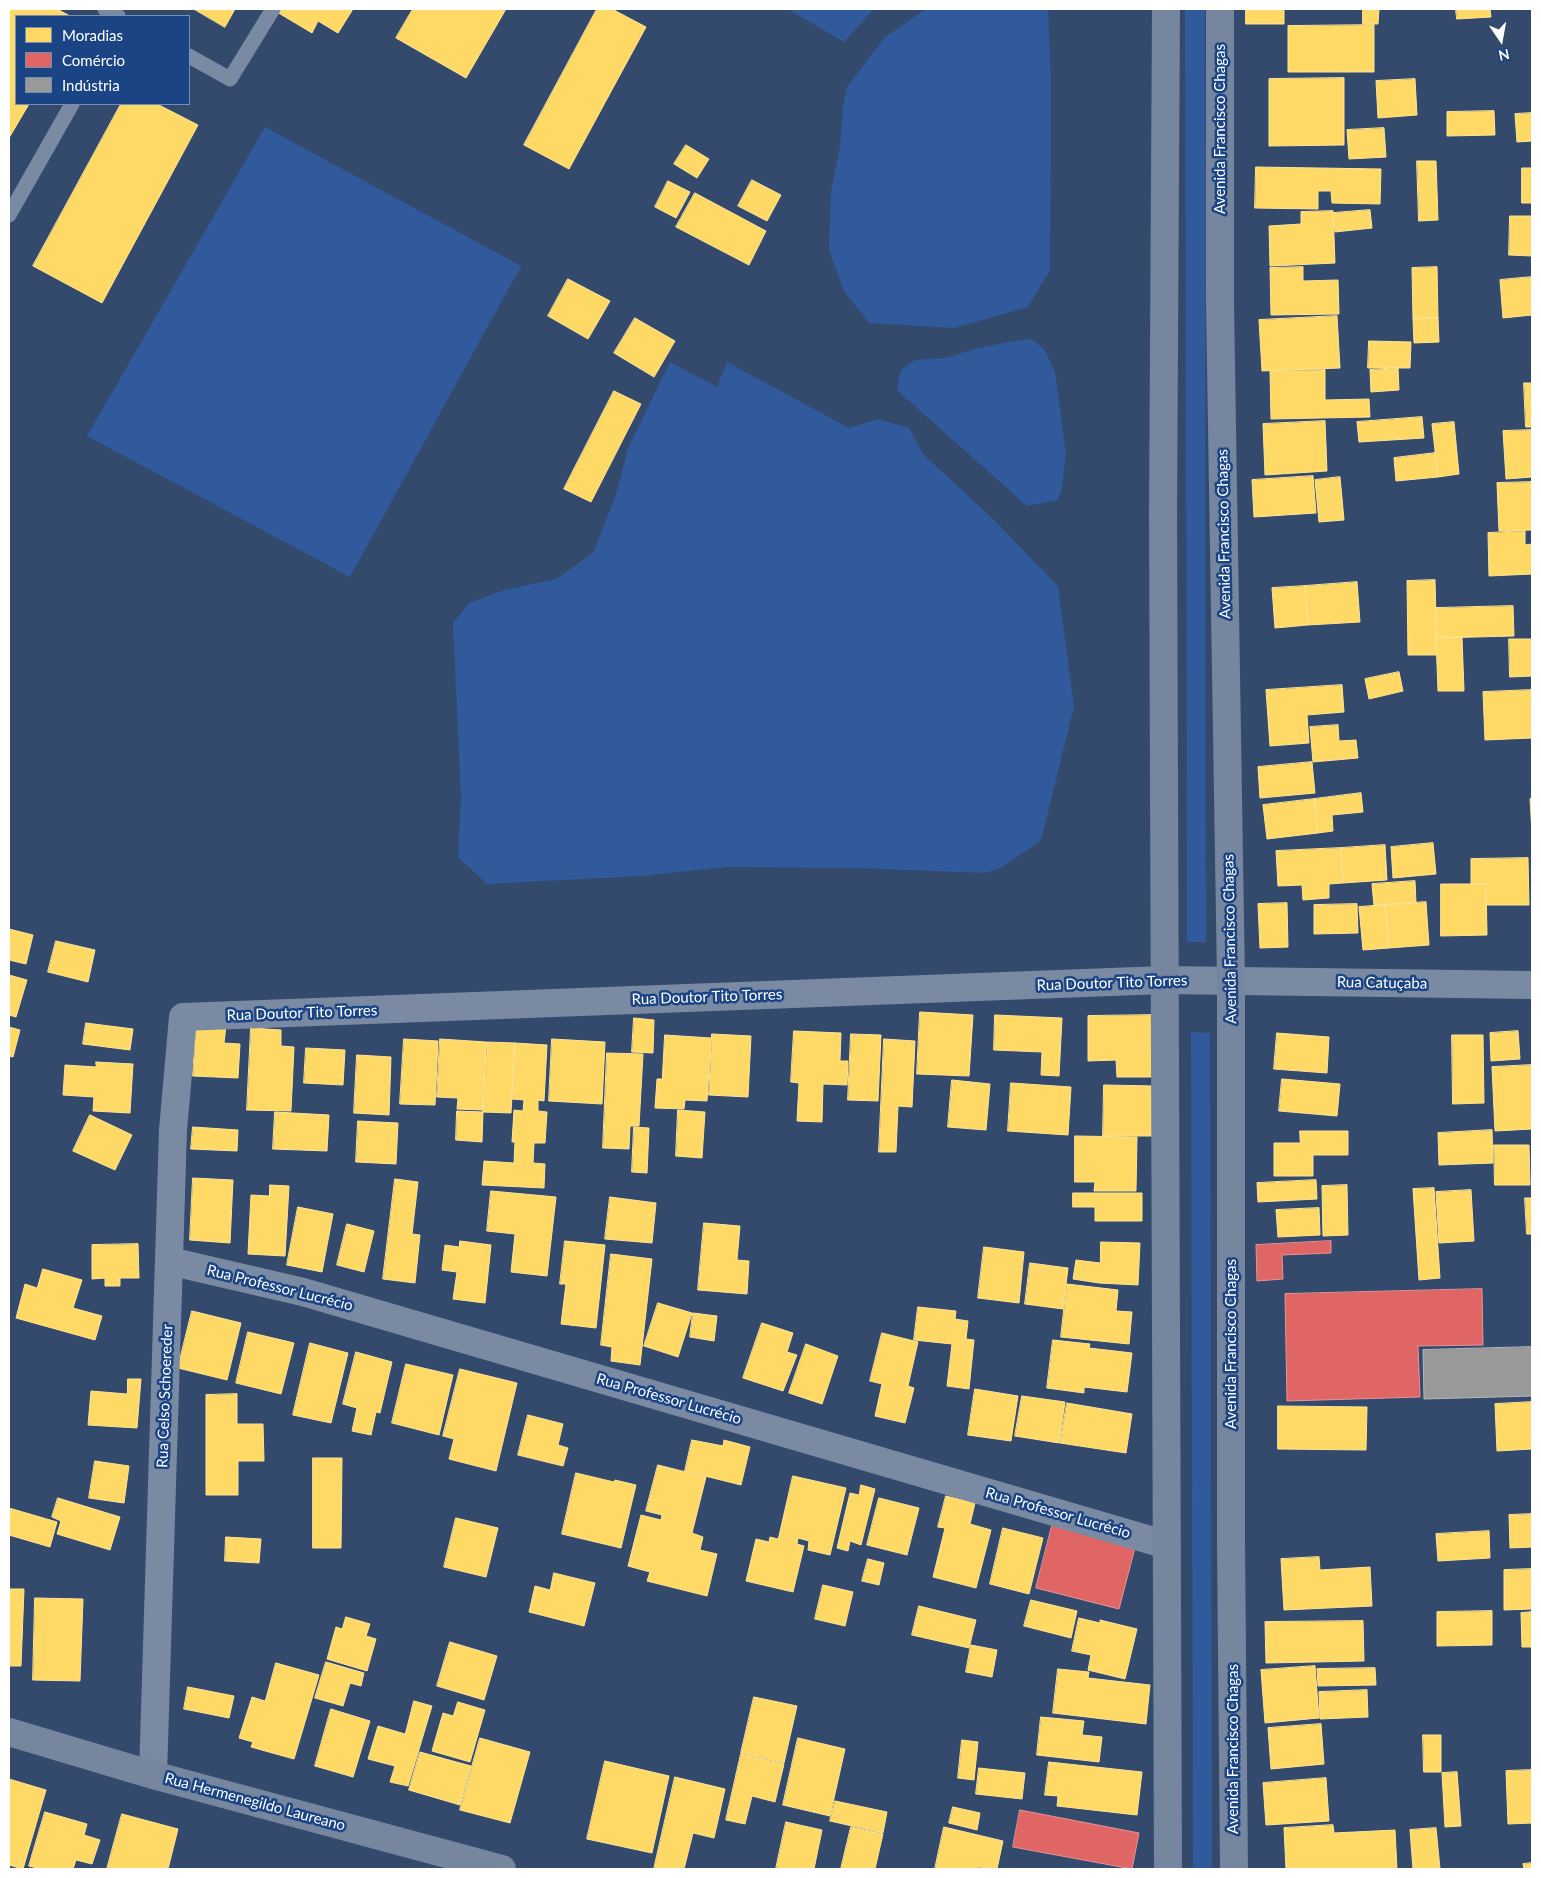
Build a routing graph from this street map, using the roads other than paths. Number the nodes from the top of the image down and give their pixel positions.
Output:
1 (105, 9) edge
2 (273, 9) edge
3 (1166, 9) edge
4 (1220, 9) edge
5 (116, 15) edge
6 (190, 57) edge
7 (71, 105) edge
8 (9, 215) edge
9 (1164, 980) junction
10 (1231, 980) junction
11 (1532, 985) edge
12 (183, 1017) joint
13 (169, 1261) junction
14 (1167, 1545) junction
15 (9, 1732) edge
16 (153, 1775) junction
17 (502, 1869) edge
18 (1168, 1869) edge
19 (1234, 1869) edge

1 - 5 lane
2 - 6 lane
3 - 9 street
4 - 10 street, Avenida Francisco Chagas
7 - 8 lane
9 - 10 street, Rua Doutor Tito Torres
9 - 12 street, Rua Doutor Tito Torres
9 - 14 street
10 - 11 street, Rua Catuçaba
10 - 19 street, Avenida Francisco Chagas
12 - 13 street, Rua Celso Schoereder
13 - 14 street, Rua Professor Lucrécio
13 - 16 street, Rua Celso Schoereder
14 - 18 street
15 - 16 street, Rua Hermenegildo Laureano
16 - 17 street, Rua Hermenegildo Laureano

